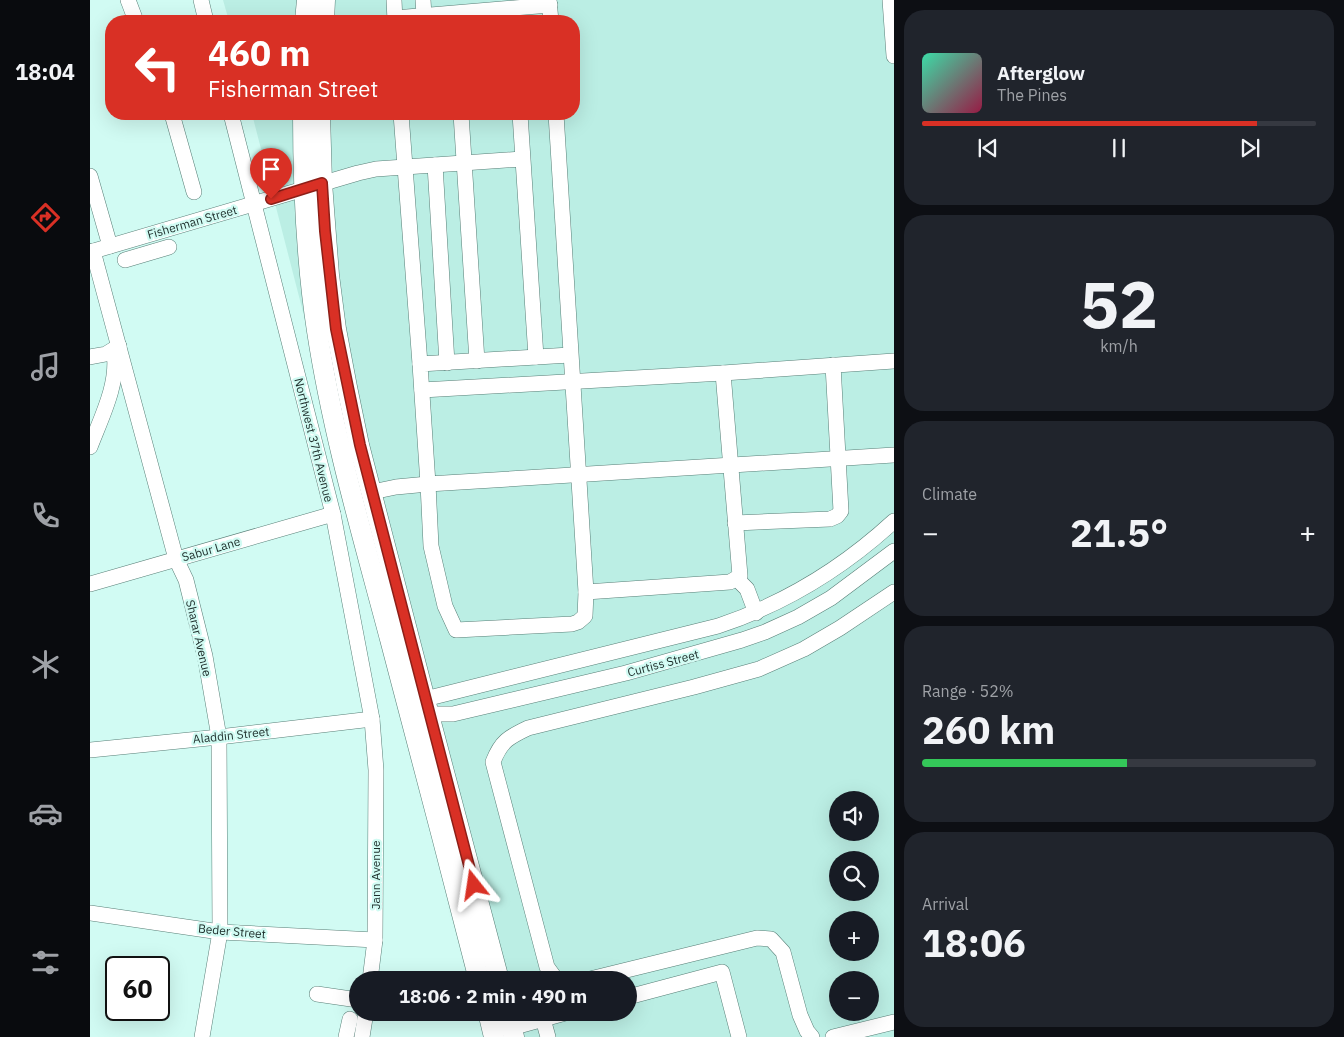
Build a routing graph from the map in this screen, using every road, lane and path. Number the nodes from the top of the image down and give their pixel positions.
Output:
1 (128, 0) edge
2 (201, 0) edge
3 (307, 0) edge
4 (325, 0) edge
5 (394, 0) edge
6 (890, 0) edge
7 (550, 3) edge
8 (424, 8) edge
9 (516, 10) edge
10 (455, 11) edge
11 (134, 15) edge
12 (205, 15) edge
13 (306, 15) edge
14 (324, 15) edge
15 (395, 15) edge
16 (406, 15) edge
17 (894, 56) edge
18 (174, 120) edge
19 (233, 120) edge
20 (302, 120) edge
21 (320, 120) edge
22 (401, 120) edge
23 (461, 120) edge
24 (520, 120) edge
25 (556, 120) edge
26 (522, 159) junction
27 (464, 163) junction
28 (434, 165) junction
29 (405, 167) junction
30 (90, 176) edge
31 (322, 183) junction
32 (303, 189) junction
33 (194, 192) dead end
34 (255, 204) junction
35 (141, 236) junction
36 (110, 246) junction
37 (169, 247) dead end
38 (91, 251) edge
39 (146, 254) junction
40 (125, 260) dead end
41 (116, 348) junction
42 (570, 355) junction
43 (90, 357) edge
44 (536, 357) junction
45 (477, 361) junction
46 (894, 361) edge
47 (447, 363) junction
48 (420, 364) junction
49 (833, 365) junction
50 (723, 373) junction
51 (572, 381) junction
52 (422, 390) junction
53 (90, 447) edge
54 (894, 455) edge
55 (838, 459) junction
56 (730, 466) junction
57 (578, 476) junction
58 (428, 484) junction
59 (372, 492) junction
60 (332, 514) junction
61 (894, 521) edge
62 (735, 523) junction
63 (894, 551) edge
64 (176, 559) junction
65 (737, 578) junction
66 (90, 584) edge
67 (586, 592) junction
68 (894, 592) edge
69 (758, 612) junction
70 (742, 640) junction
71 (421, 709) junction
72 (372, 718) junction
73 (219, 737) junction
74 (90, 750) edge
75 (376, 770) joint
76 (90, 913) edge
77 (220, 932) junction
78 (375, 940) junction
79 (371, 971) edge
80 (478, 971) edge
81 (496, 971) edge
82 (550, 971) edge
83 (623, 971) edge
84 (317, 994) dead end
85 (637, 995) edge
86 (349, 999) edge
87 (351, 1021) edge
88 (362, 1021) edge
89 (536, 1021) edge
90 (544, 1021) edge
91 (894, 1022) edge
92 (507, 1029) edge
93 (354, 1036) edge
94 (202, 1037) edge
95 (548, 1037) edge
96 (739, 1037) edge
97 (812, 1037) edge
98 (833, 1037) edge

1 - 11 street
2 - 12 street
3 - 13 main road
4 - 14 main road
5 - 15 street
6 - 17 street
7 - 9 street
8 - 10 street
8 - 16 street
9 - 10 street
18 - 33 street
19 - 34 street, Northwest 37th Avenue
20 - 32 main road
21 - 31 main road
22 - 29 street
23 - 27 street
24 - 26 street
25 - 42 street
26 - 27 street, Fisherman Street
26 - 44 street
27 - 28 street, Fisherman Street
27 - 45 street
28 - 29 street, Fisherman Street
28 - 47 street
29 - 31 street, Fisherman Street
29 - 48 street
30 - 36 street
31 - 32 street, Fisherman Street
31 - 59 main road
32 - 34 street, Fisherman Street
32 - 71 main road
34 - 35 street, Fisherman Street
34 - 60 street, Northwest 37th Avenue
35 - 36 street, Fisherman Street
35 - 39 street
36 - 38 street, Fisherman Street
37 - 39 street
38 - 41 street, Sharar Avenue
39 - 40 street
41 - 43 street
41 - 53 street
41 - 64 street, Sharar Avenue
42 - 44 street
42 - 51 street
44 - 45 street
45 - 47 street
46 - 49 street
47 - 48 street
48 - 52 street
49 - 50 street
49 - 55 street
50 - 51 street
50 - 56 street
51 - 52 street
51 - 57 street
52 - 58 street
54 - 55 street
55 - 56 street
55 - 62 street
56 - 57 street
56 - 62 street
57 - 58 street
57 - 67 street
58 - 59 street
58 - 67 street
59 - 71 main road
60 - 64 street, Sabur Lane
60 - 72 street, Northwest 37th Avenue
61 - 69 street, Curtiss Street
62 - 65 street
63 - 70 street, Curtiss Street
64 - 66 street, Sabur Lane
64 - 73 street, Sharar Avenue
65 - 67 street
65 - 69 street
68 - 82 street
69 - 70 street
69 - 71 street, Curtiss Street
70 - 71 street, Curtiss Street
71 - 80 main road
71 - 81 main road
72 - 73 street, Aladdin Street
72 - 75 street, Northwest 37th Avenue
73 - 74 street, Aladdin Street
73 - 77 street, Sharar Avenue
75 - 78 street, Jann Avenue
76 - 77 street, Beder Street
77 - 78 street, Beder Street
77 - 94 street, Sharar Avenue
78 - 79 street, Jann Avenue
83 - 97 street
84 - 86 street
85 - 96 street
87 - 93 street
88 - 93 street
89 - 92 street
90 - 95 street
91 - 98 street

